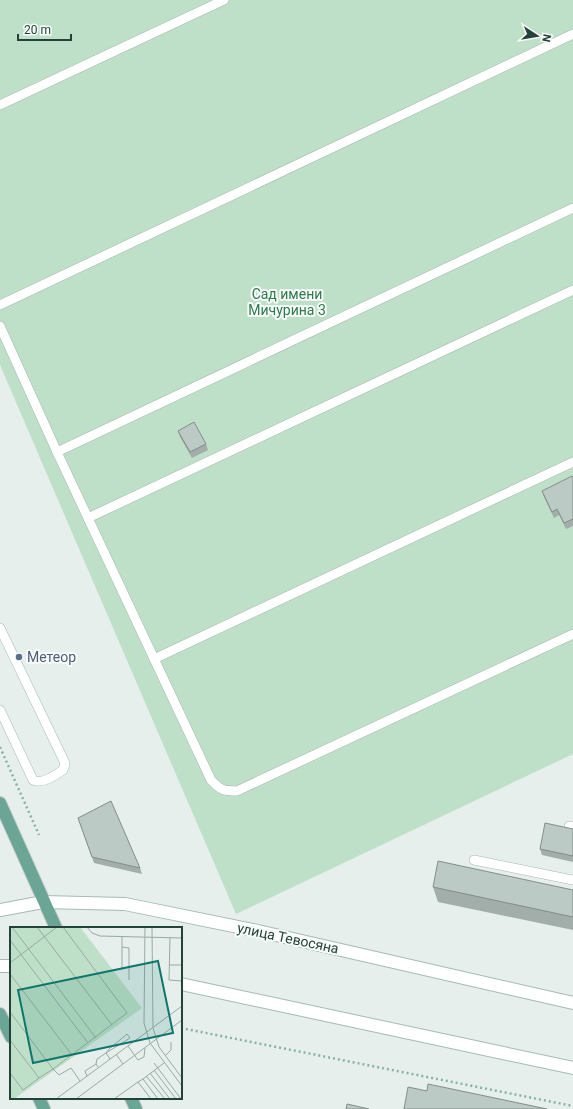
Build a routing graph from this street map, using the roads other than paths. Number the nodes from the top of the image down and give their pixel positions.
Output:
1 (224, 0) edge
2 (573, 34) edge
3 (0, 105) edge
4 (573, 208) edge
5 (573, 290) edge
6 (0, 305) edge
7 (0, 326) edge
8 (57, 452) junction
9 (573, 462) edge
10 (88, 518) junction
11 (0, 628) edge
12 (573, 634) edge
13 (154, 659) junction
14 (0, 710) edge
15 (0, 803) edge
16 (474, 860) dead end
17 (573, 880) edge
18 (44, 902) junction
19 (0, 910) edge
20 (56, 927) edge
21 (182, 984) edge
22 (573, 1003) edge
23 (0, 1014) edge
24 (10, 1035) edge
25 (573, 1068) edge
26 (39, 1099) edge
27 (131, 1099) edge
28 (44, 1109) edge
29 (136, 1109) edge

1 - 3 lane
2 - 6 lane
4 - 8 lane
5 - 10 lane
7 - 8 lane
8 - 10 lane
9 - 13 lane
10 - 13 lane
11 - 14 lane
12 - 13 lane
15 - 18 main road
16 - 17 lane
18 - 19 main road, улица Тевосяна
18 - 20 main road
18 - 22 main road, улица Тевосяна
21 - 25 main road
23 - 24 main road
26 - 28 main road
27 - 29 main road

